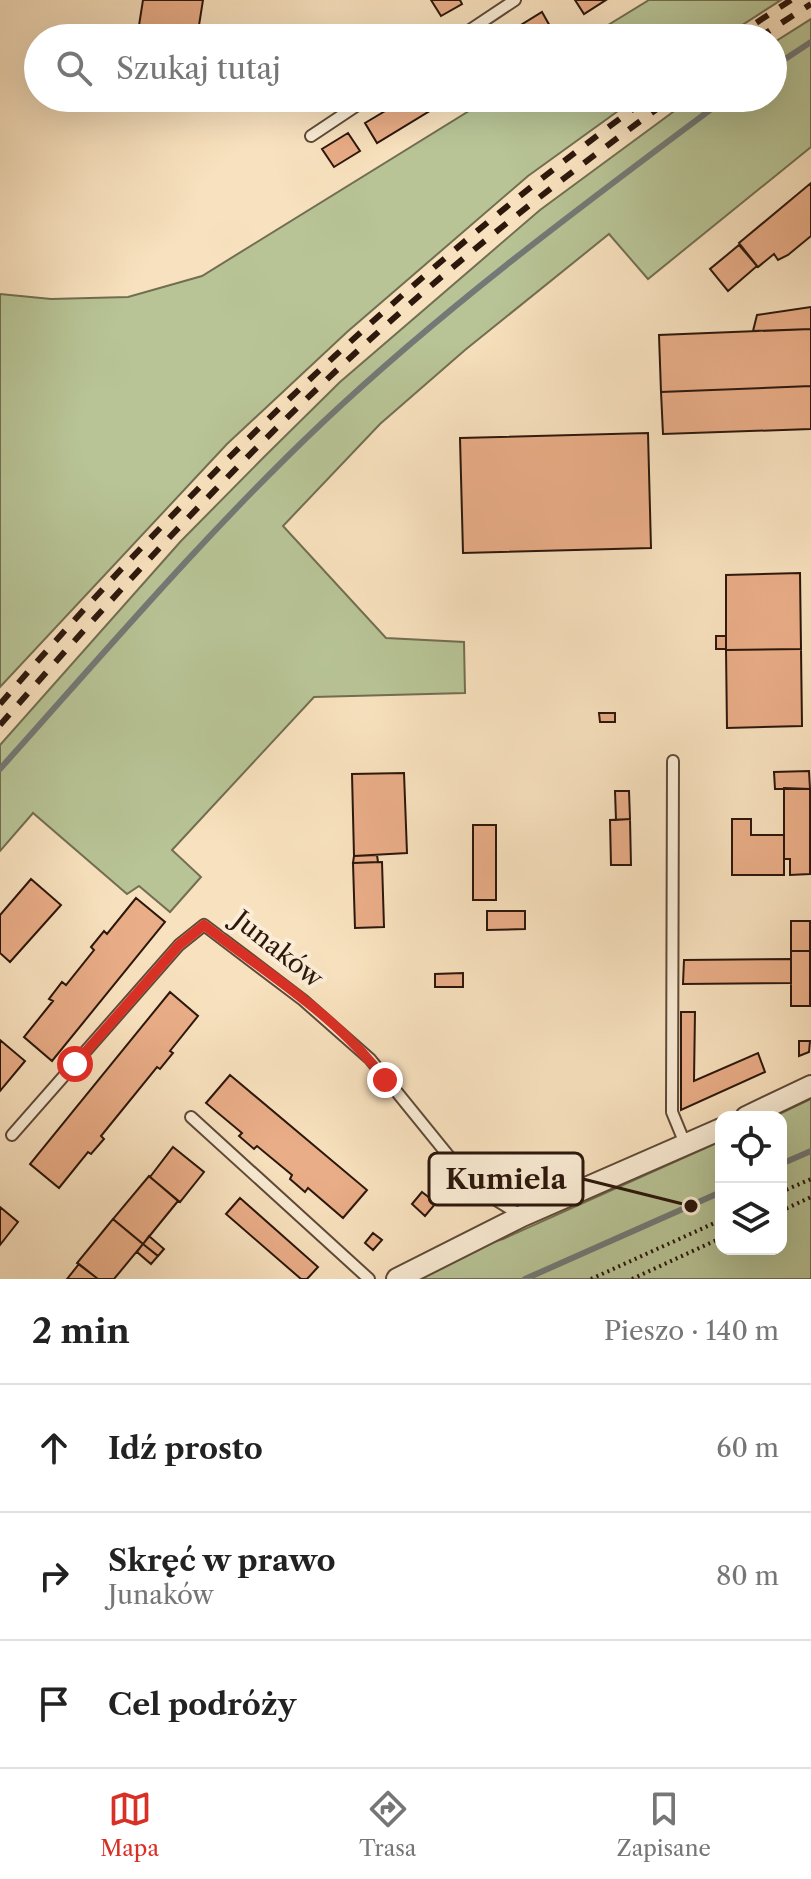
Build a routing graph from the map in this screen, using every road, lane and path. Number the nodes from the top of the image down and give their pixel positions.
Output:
1 (515, 0) edge
2 (479, 24) edge
3 (347, 112) edge
4 (311, 136) dead end
5 (673, 761) dead end
6 (811, 1086) edge
7 (759, 1111) edge
8 (191, 1117) dead end
9 (715, 1132) edge
10 (12, 1135) dead end
11 (686, 1146) junction
12 (811, 1179) edge
13 (787, 1189) edge
14 (811, 1197) edge
15 (787, 1208) edge
16 (522, 1216) junction
17 (715, 1223) edge
18 (715, 1241) edge
19 (369, 1279) edge
20 (397, 1279) edge
21 (591, 1279) edge
22 (632, 1279) edge

1 - 2 lane
3 - 4 lane
5 - 11 lane
6 - 7 street
8 - 19 lane
9 - 11 street
10 - 16 lane, Junaków
11 - 16 street
12 - 13 path
14 - 15 path
16 - 20 street
17 - 21 path
18 - 22 path

